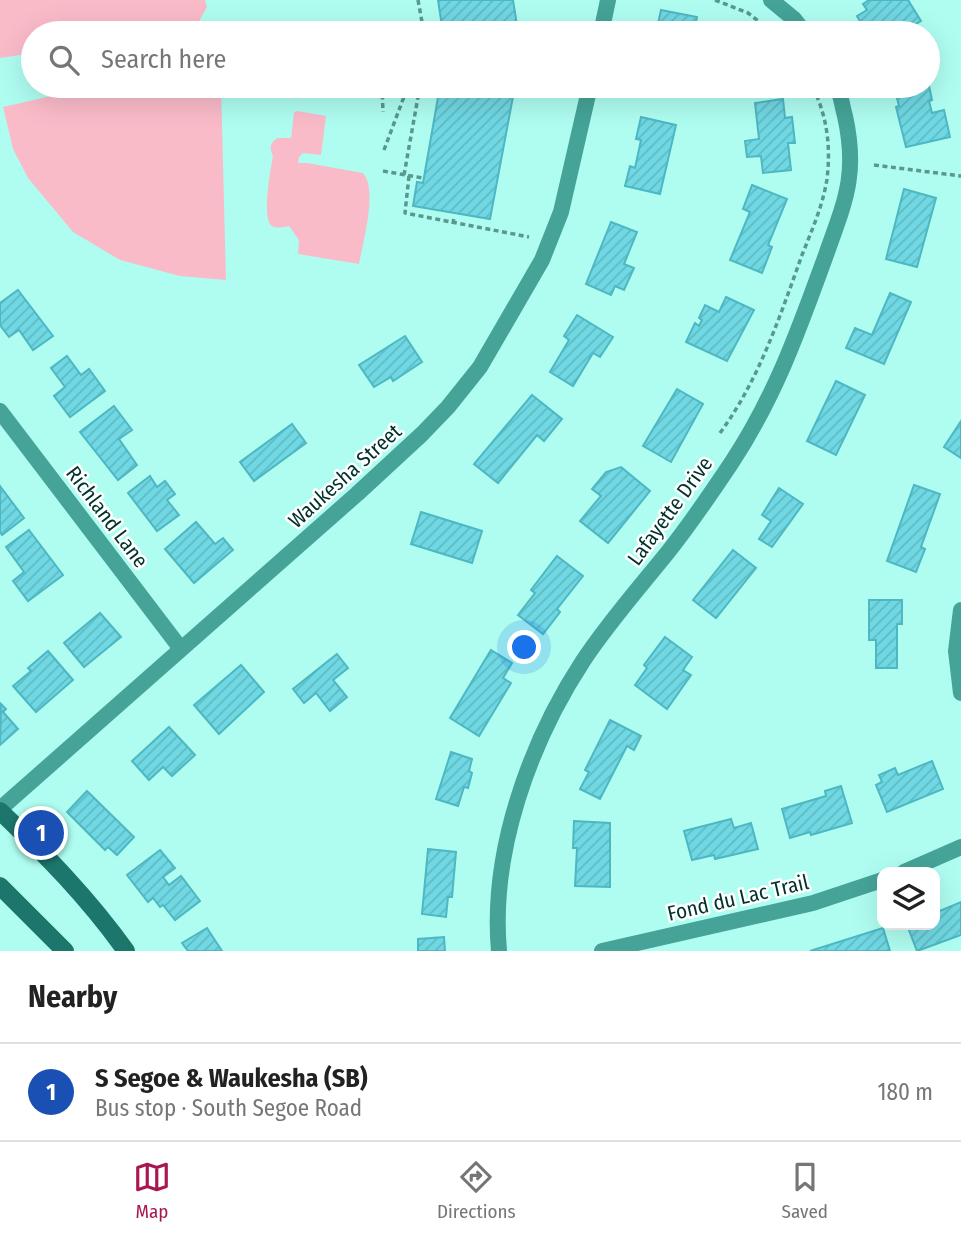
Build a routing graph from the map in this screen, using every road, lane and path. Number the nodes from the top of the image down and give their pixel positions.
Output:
1 (418, 0) edge
2 (608, 0) edge
3 (715, 0) edge
4 (771, 0) edge
5 (422, 21) edge
6 (604, 21) edge
7 (758, 21) edge
8 (796, 21) edge
9 (383, 98) edge
10 (404, 98) edge
11 (418, 98) edge
12 (587, 98) edge
13 (817, 98) edge
14 (840, 98) edge
15 (383, 112) dead end
16 (384, 150) dead end
17 (874, 165) dead end
18 (383, 171) dead end
19 (406, 175) junction
20 (961, 176) edge
21 (423, 178) dead end
22 (454, 216) dead end
23 (453, 224) junction
24 (529, 237) dead end
25 (0, 411) edge
26 (720, 433) dead end
27 (961, 610) edge
28 (181, 649) junction
29 (961, 693) edge
30 (0, 810) edge
31 (961, 847) edge
32 (915, 867) edge
33 (877, 882) edge
34 (0, 886) edge
35 (65, 951) edge
36 (126, 951) edge
37 (499, 951) edge
38 (602, 951) edge

1 - 5 path
2 - 6 street
3 - 7 path
4 - 8 street
9 - 15 path
10 - 16 path
11 - 19 path
12 - 28 street, Waukesha Street
13 - 26 path
14 - 37 street, Lafayette Drive
17 - 20 path
18 - 19 path
19 - 21 path
19 - 23 path
22 - 23 path
23 - 24 path
25 - 28 street, Richland Lane
27 - 29 street
28 - 30 street, Waukesha Street
30 - 36 street
31 - 32 street
33 - 38 street, Fond du Lac Trail
34 - 35 street

